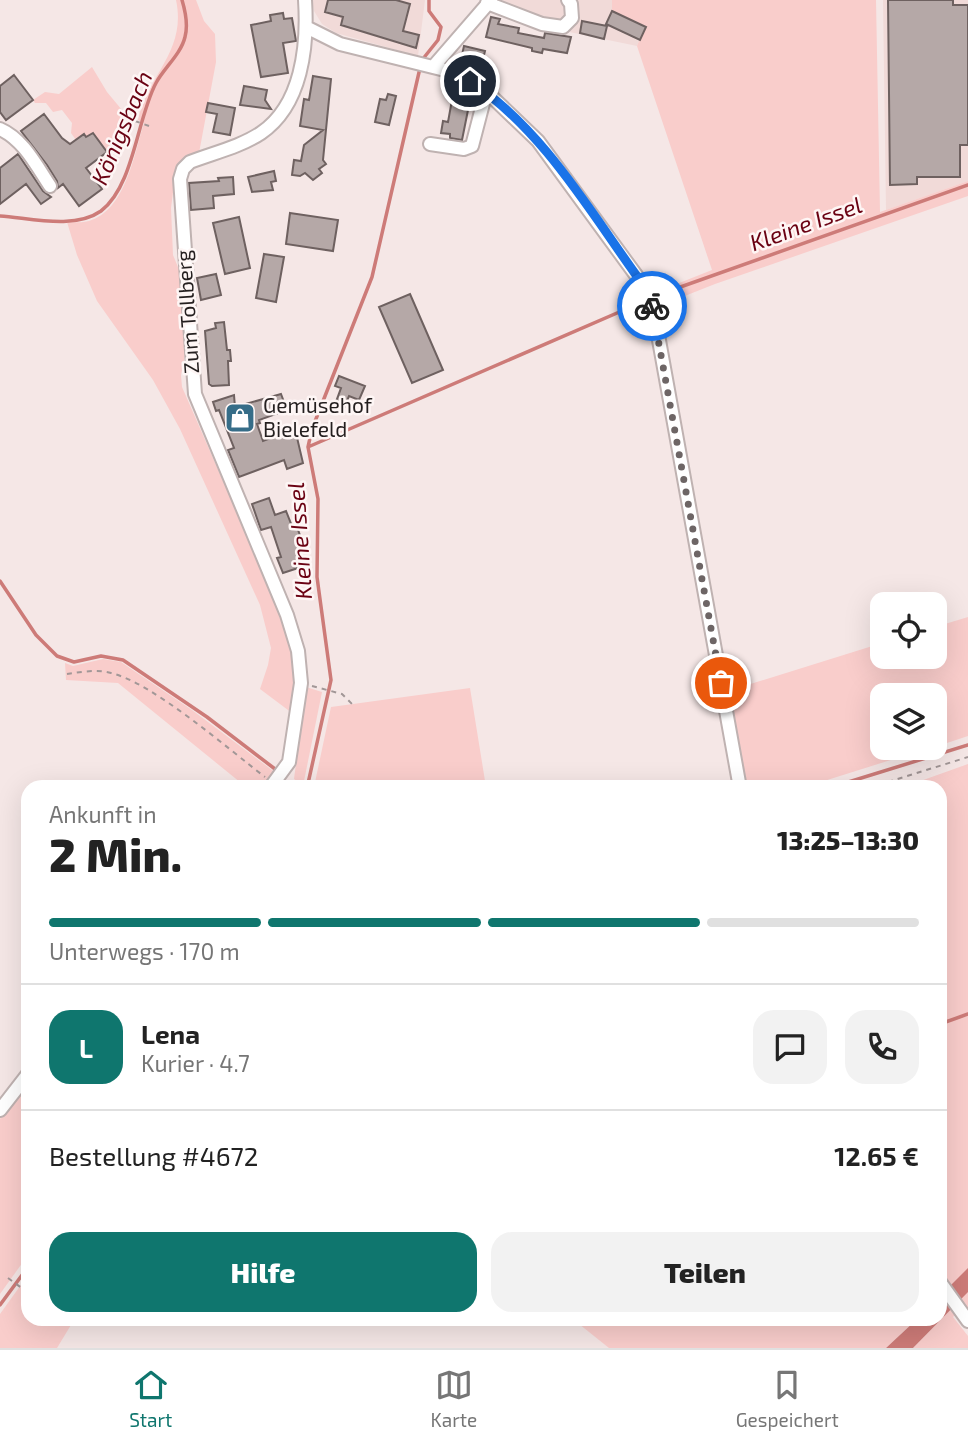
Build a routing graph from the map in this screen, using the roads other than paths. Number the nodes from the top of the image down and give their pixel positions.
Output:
1 (305, 0) edge
2 (568, 0) edge
3 (489, 2) edge
4 (306, 27) junction
5 (425, 65) junction
6 (486, 92) junction
7 (0, 129) edge
8 (430, 144) dead end
9 (50, 186) dead end
10 (276, 780) edge
11 (739, 780) edge
12 (21, 1083) edge
13 (0, 1110) edge
14 (947, 1292) edge
15 (968, 1321) edge

1 - 4 street, Zum Tollberg
2 - 3 street
3 - 5 street
4 - 5 street
4 - 10 street, Zum Tollberg
5 - 6 street
6 - 8 street
6 - 11 street
7 - 9 street
12 - 13 street
14 - 15 street

